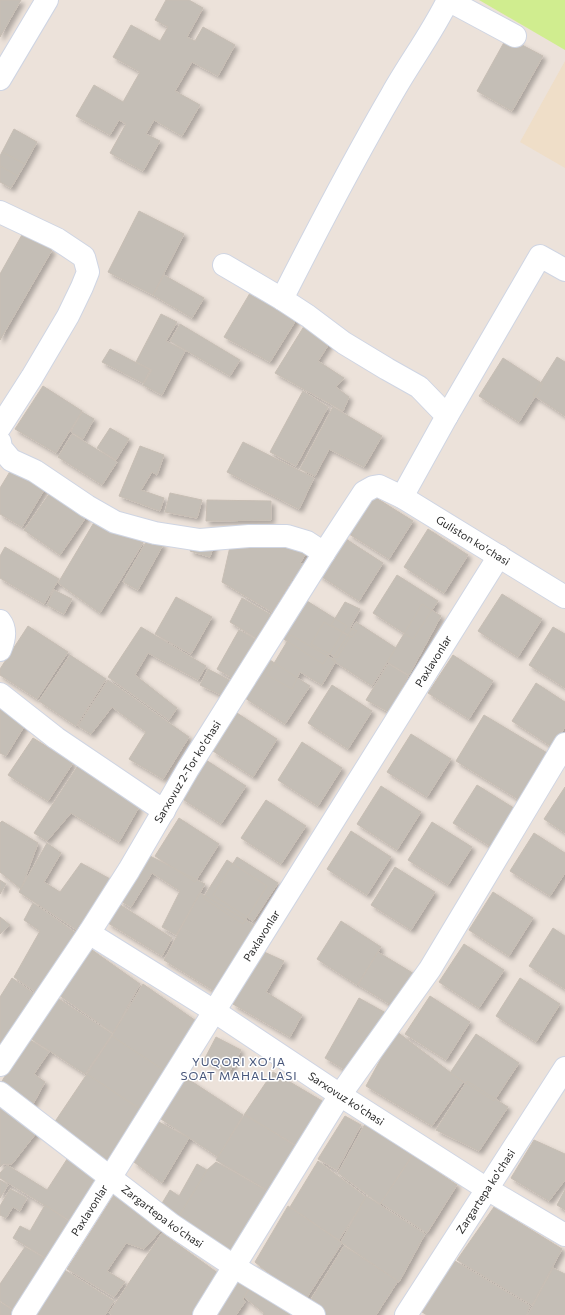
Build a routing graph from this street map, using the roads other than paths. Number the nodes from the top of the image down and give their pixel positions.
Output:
1 (47, 0) edge
2 (447, 0) edge
3 (515, 36) dead end
4 (0, 79) edge
5 (0, 212) edge
6 (224, 265) dead end
7 (565, 270) edge
8 (282, 299) junction
9 (447, 416) junction
10 (0, 427) edge
11 (0, 442) edge
12 (379, 486) joint
13 (402, 497) junction
14 (324, 553) junction
15 (499, 556) junction
16 (565, 597) edge
17 (0, 621) edge
18 (0, 650) edge
19 (0, 694) edge
20 (565, 744) edge
21 (164, 811) junction
22 (89, 933) junction
23 (214, 1011) junction
24 (0, 1065) edge
25 (565, 1068) edge
26 (0, 1093) edge
27 (340, 1095) junction
28 (110, 1178) junction
29 (487, 1189) junction
30 (565, 1235) edge
31 (235, 1267) junction
32 (23, 1315) edge
33 (204, 1315) edge
34 (314, 1315) edge
35 (406, 1315) edge

1 - 4 street
2 - 3 street
2 - 8 street
5 - 10 street
6 - 8 street
7 - 9 street
8 - 9 street
9 - 13 street
11 - 14 street
12 - 13 street, Guliston ko'chasi
12 - 14 street, Sarxovuz 2-Tor ko'chasi
13 - 15 street, Guliston ko'chasi
14 - 21 street, Sarxovuz 2-Tor ko'chasi
15 - 16 street, Guliston ko'chasi
15 - 23 street, Paxlavonlar
17 - 18 street
19 - 21 street
20 - 27 street
21 - 22 street, Sarxovuz 2-Tor ko'chasi
22 - 23 street, Sarxovuz ko'chasi
22 - 24 street, Sarxovuz 2-Tor ko'chasi
23 - 27 street, Sarxovuz ko'chasi
23 - 28 street, Paxlavonlar
25 - 29 street, Zargartepa ko'chasi
26 - 28 street, Zargartepa ko'chasi
27 - 29 street, Sarxovuz ko'chasi
27 - 31 street
28 - 31 street, Zargartepa ko'chasi
28 - 32 street, Paxlavonlar
29 - 30 street, Sarxovuz ko'chasi
29 - 35 street, Zargartepa ko'chasi
31 - 33 street
31 - 34 street, Zargartepa ko'chasi

